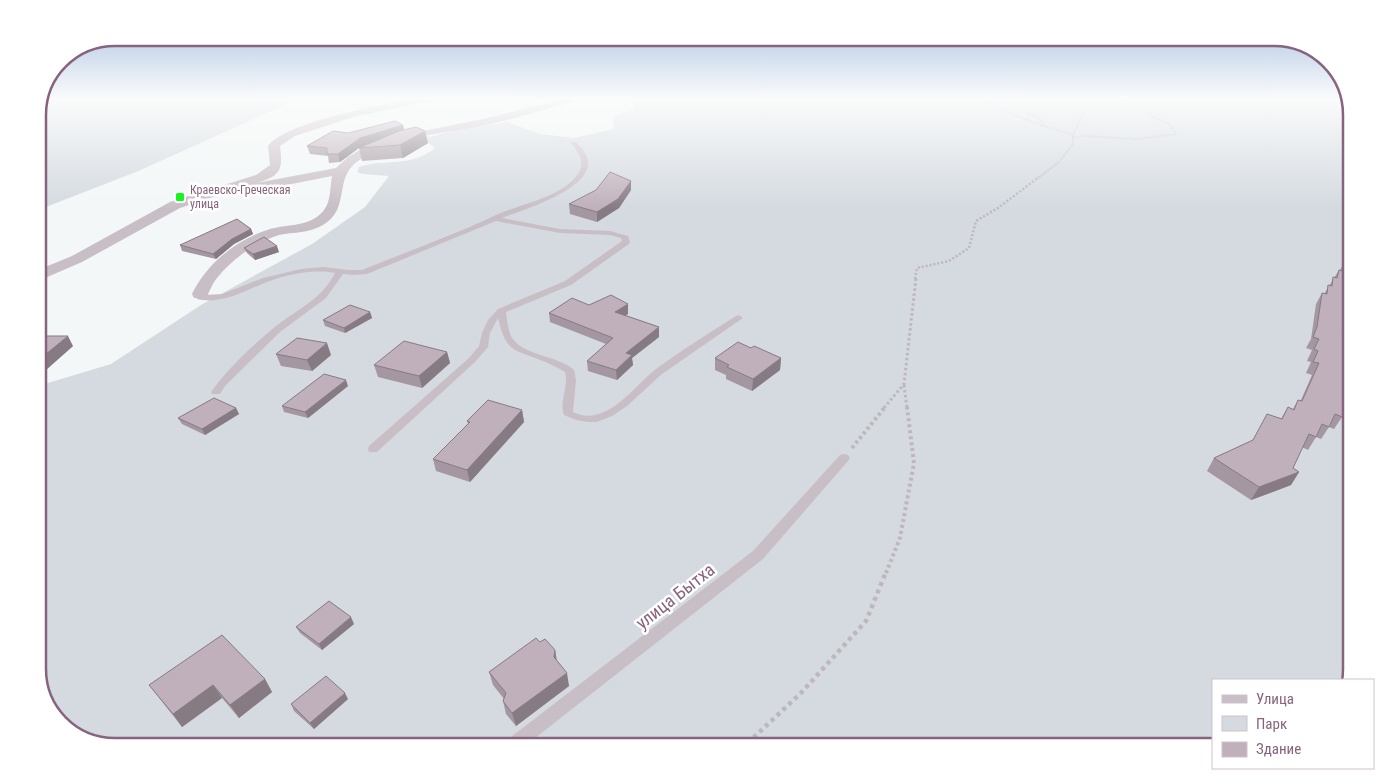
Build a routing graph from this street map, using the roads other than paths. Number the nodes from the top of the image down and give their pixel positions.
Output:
1 (287, 136) edge
2 (419, 136) edge
3 (574, 143) dead end
4 (340, 171) junction
5 (226, 189) junction
6 (495, 219) junction
7 (340, 272) junction
8 (46, 273) edge
9 (200, 294) joint
10 (501, 311) junction
11 (739, 318) dead end
12 (216, 392) dead end
13 (372, 449) dead end
14 (844, 458) road end
15 (523, 738) edge

1 - 5 street
2 - 4 street
3 - 6 lane
4 - 5 street
4 - 9 street
5 - 8 street
6 - 7 lane
6 - 10 lane
7 - 9 lane
7 - 12 lane
10 - 11 lane
10 - 13 lane
14 - 15 lane, улица Бытха

